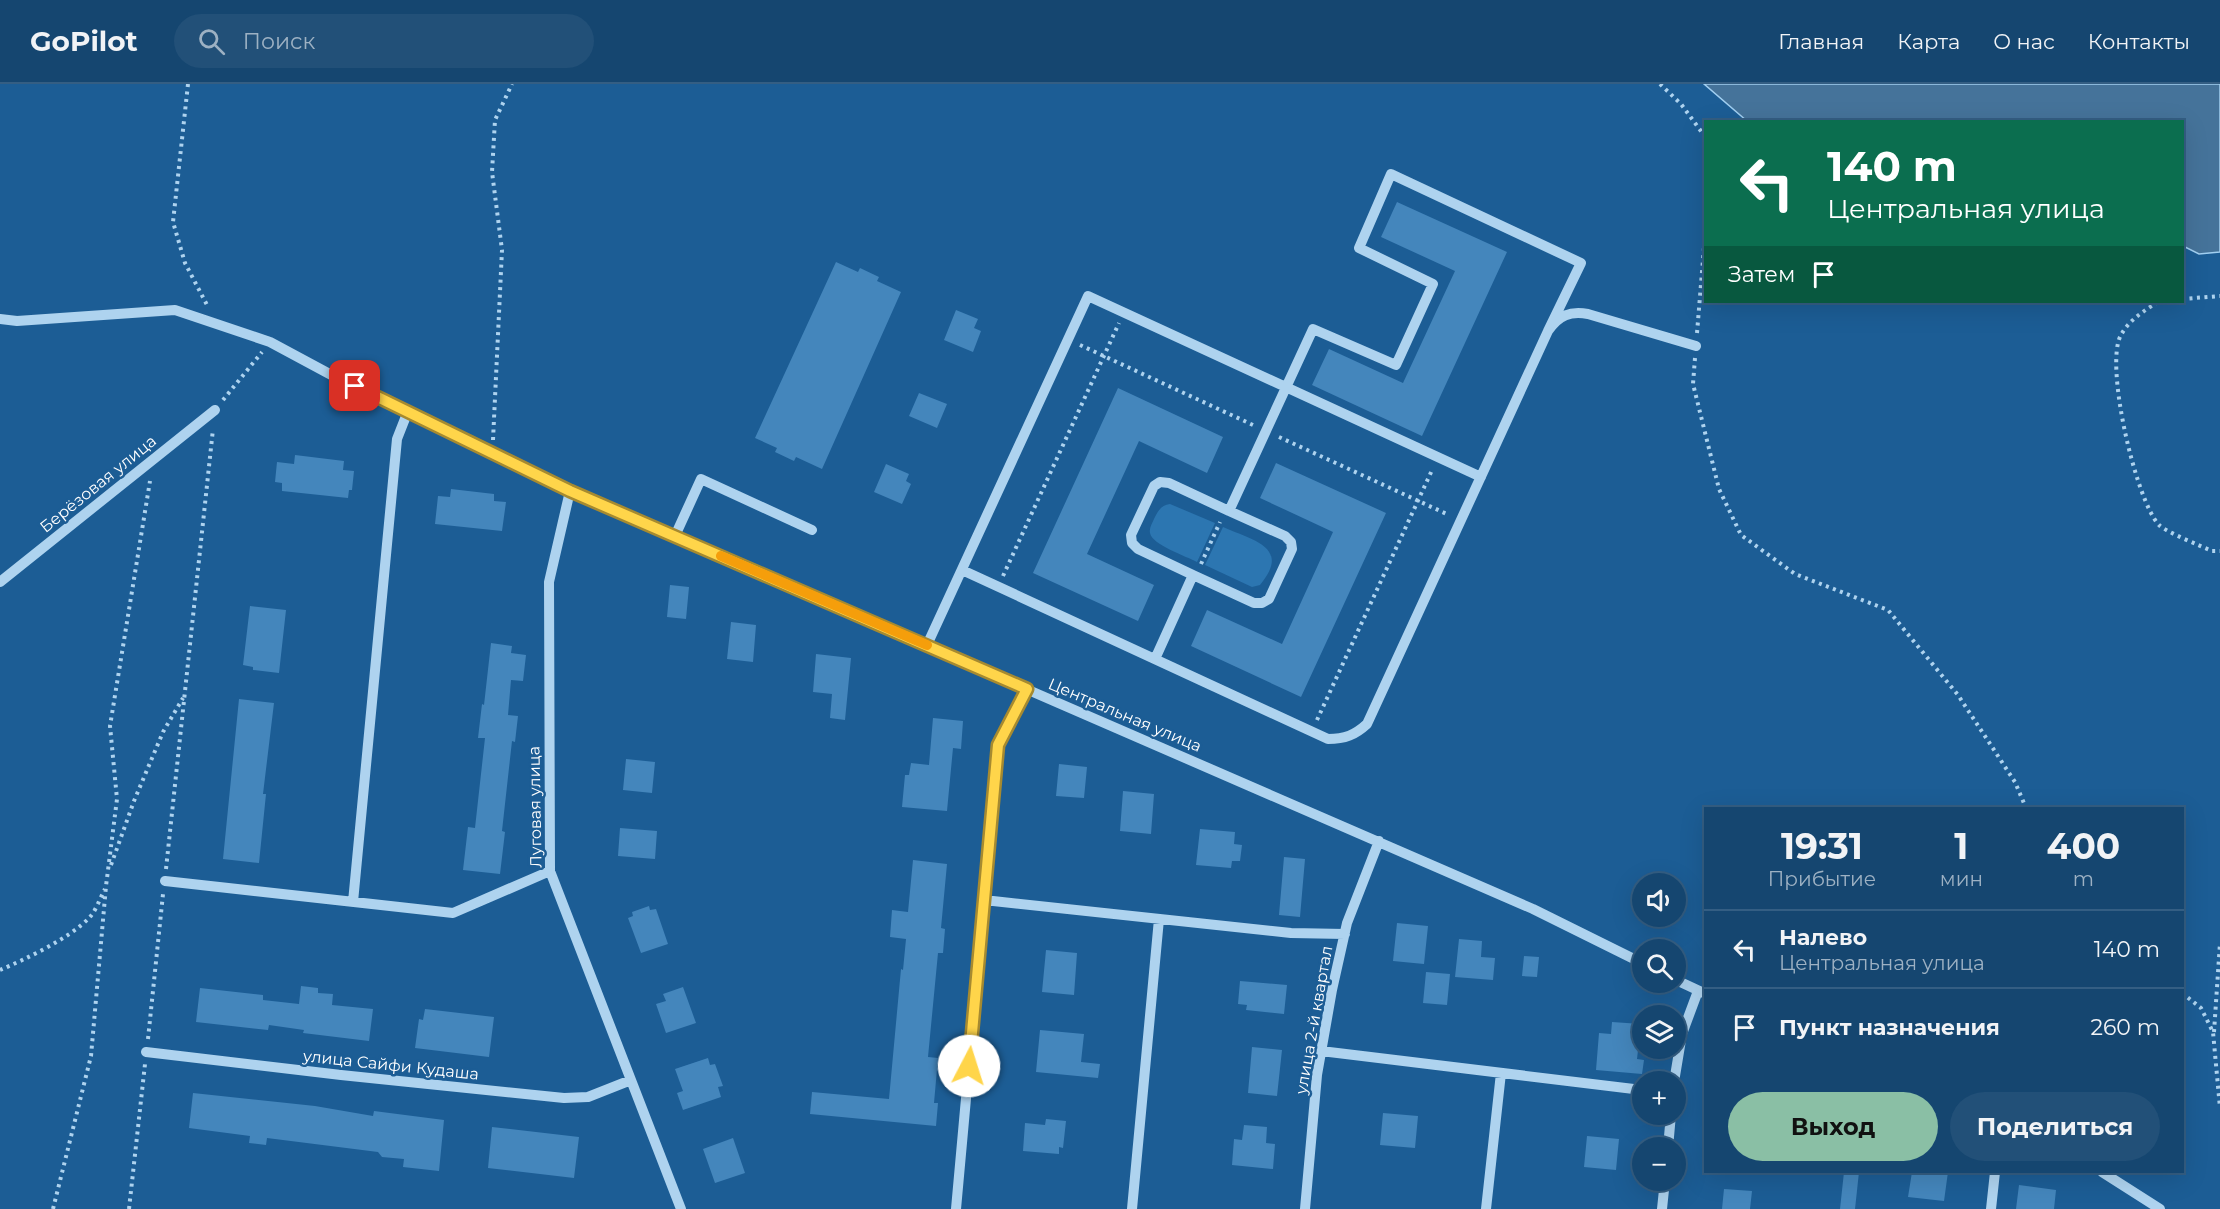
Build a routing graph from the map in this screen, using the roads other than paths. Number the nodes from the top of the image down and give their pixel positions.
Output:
1 (0, 319) edge
2 (1548, 331) junction
3 (1696, 346) road end
4 (1286, 387) junction
5 (215, 410) road end
6 (408, 411) junction
7 (1481, 477) junction
8 (570, 491) junction
9 (1228, 510) junction
10 (812, 530) dead end
11 (675, 536) junction
12 (962, 570) junction
13 (1195, 575) junction
14 (0, 582) edge
15 (927, 645) junction
16 (1155, 659) junction
17 (1027, 689) junction
18 (1379, 841) junction
19 (550, 871) junction
20 (165, 881) road end
21 (984, 900) junction
22 (353, 902) junction
23 (1160, 919) junction
24 (1345, 934) junction
25 (1632, 958) edge
26 (1686, 985) edge
27 (1702, 992) edge
28 (146, 1052) road end
29 (1321, 1052) junction
30 (1676, 1071) edge
31 (1501, 1073) junction
32 (631, 1080) junction
33 (1632, 1089) edge
34 (1995, 1173) edge
35 (2104, 1173) edge
36 (1664, 1191) edge
37 (681, 1209) edge
38 (956, 1209) edge
39 (1132, 1209) edge
40 (1305, 1209) edge
41 (1486, 1209) edge
42 (1662, 1209) edge
43 (1991, 1209) edge
44 (2160, 1209) edge

1 - 6 street, Центральная улица
2 - 3 street
2 - 4 street
2 - 7 street
4 - 7 street
4 - 9 street
4 - 12 street
5 - 14 street, Берёзовая улица
6 - 8 street, Центральная улица
6 - 22 street
7 - 16 street
8 - 11 street, Центральная улица
8 - 19 street, Луговая улица
9 - 13 street
9 - 13 street
10 - 11 street
11 - 15 street, Центральная улица
12 - 15 street
12 - 16 street
13 - 16 street
15 - 17 street, Центральная улица
17 - 18 street, Центральная улица
17 - 21 street
18 - 24 street, улица 2-й квартал
18 - 25 street, Центральная улица
19 - 22 street
19 - 32 street, Луговая улица
20 - 22 street
21 - 23 street
21 - 38 street
23 - 24 street
23 - 39 street
24 - 29 street, улица 2-й квартал
26 - 27 street
27 - 30 street
28 - 32 street, улица Сайфи Кудаша
29 - 31 street
29 - 40 street, улица 2-й квартал
31 - 33 street
31 - 41 street
32 - 37 street, Луговая улица
34 - 43 street
35 - 44 street
36 - 42 street

